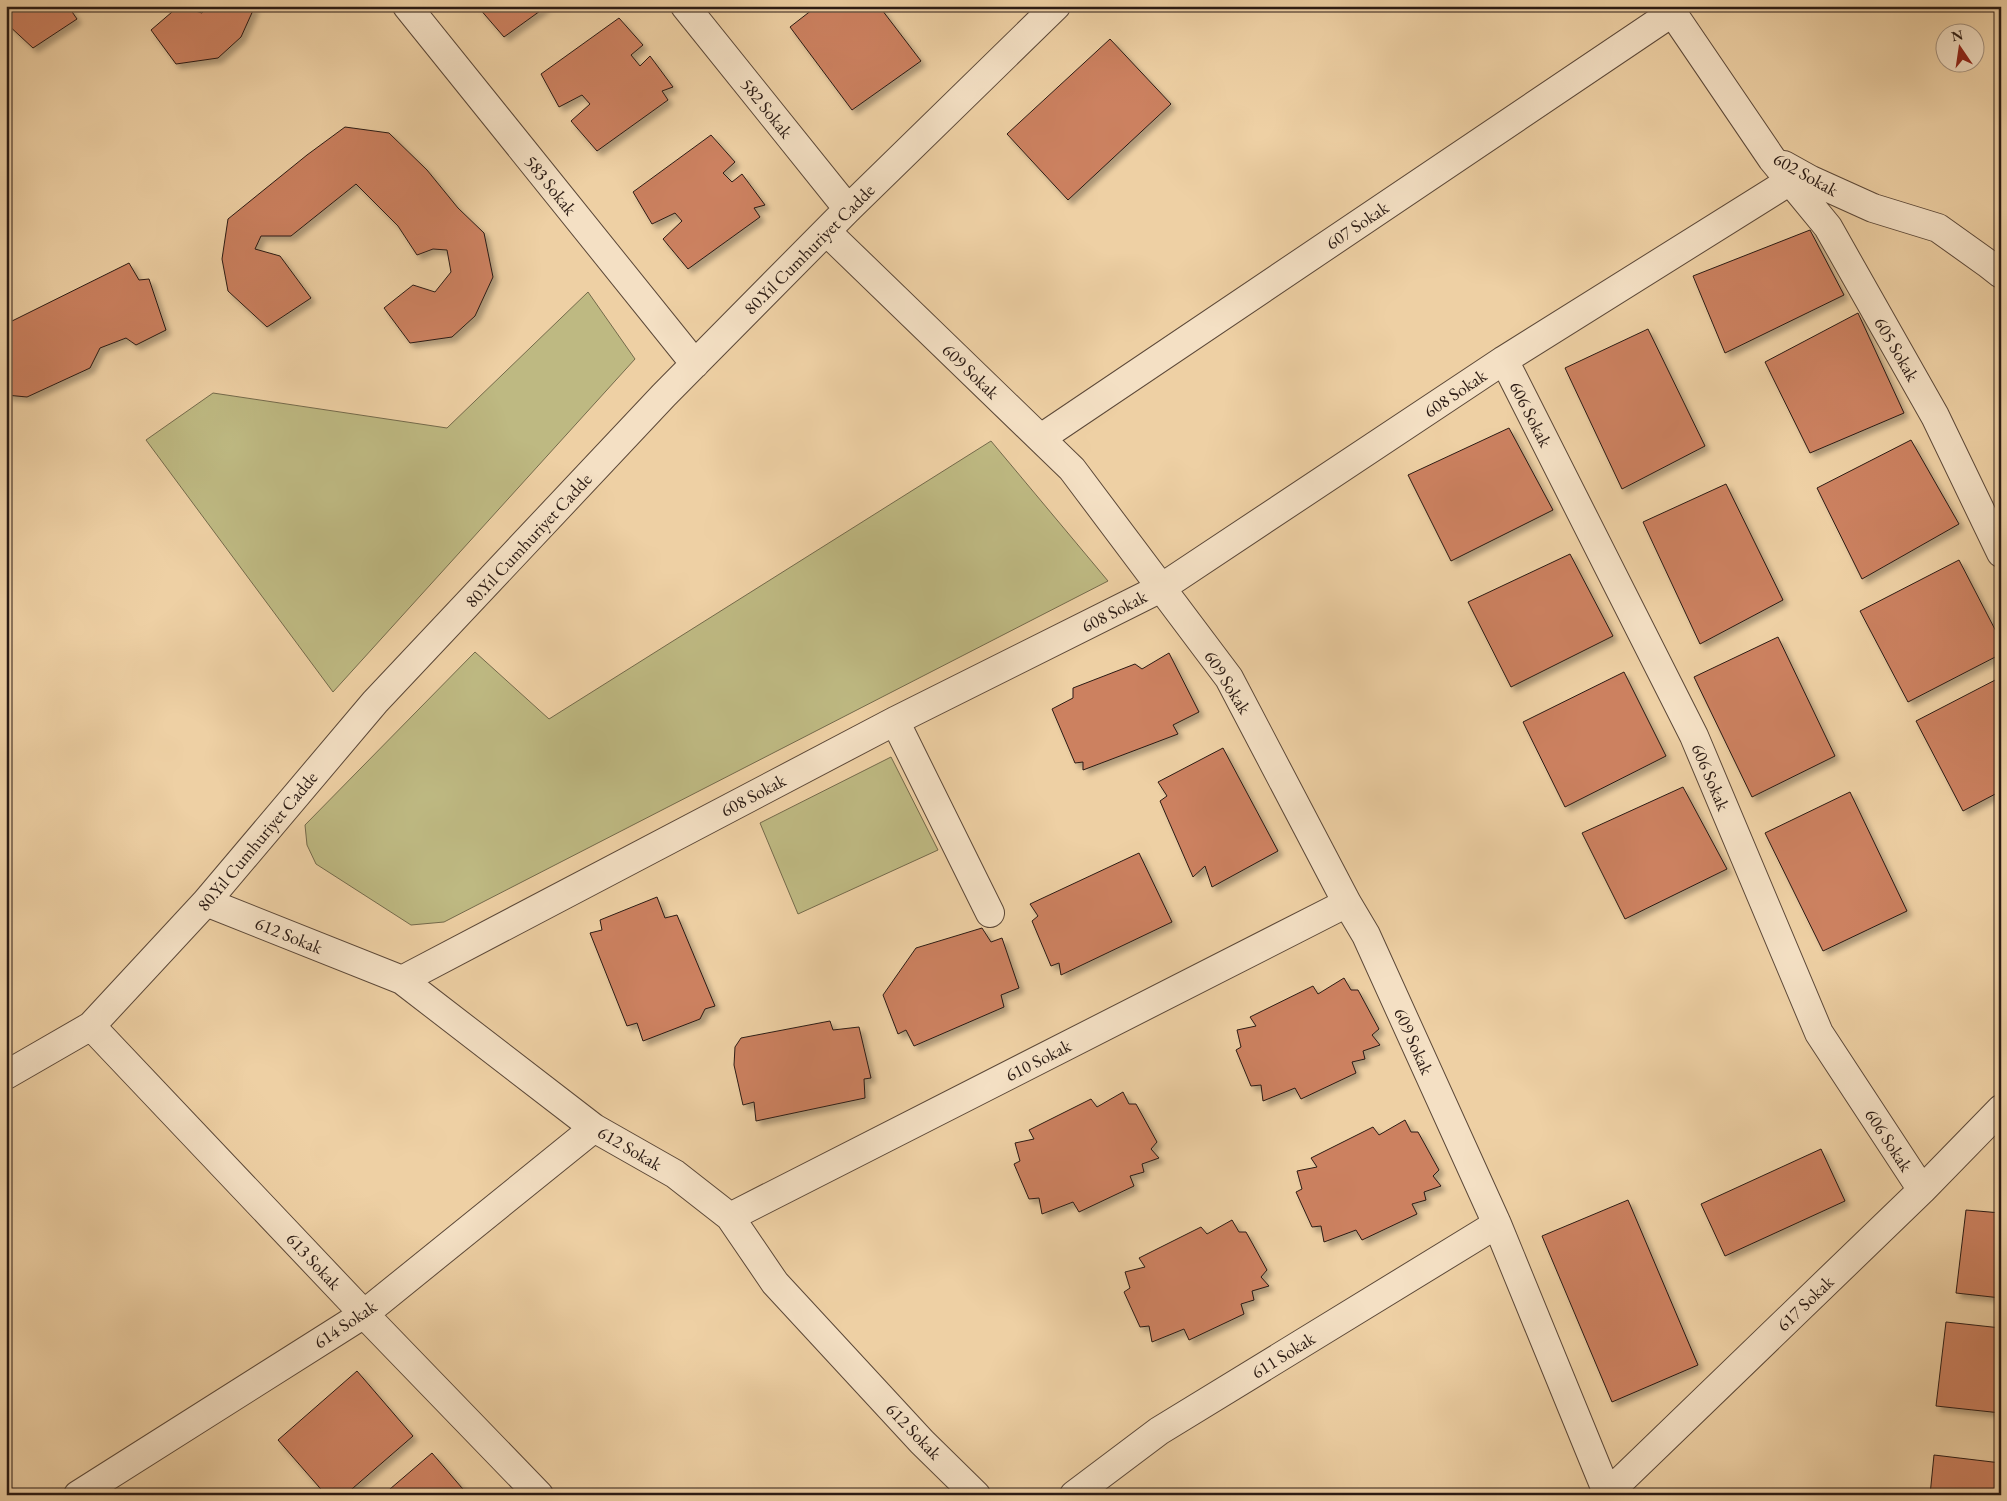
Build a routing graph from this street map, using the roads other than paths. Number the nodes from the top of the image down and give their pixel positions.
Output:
1 (407, 6) edge
2 (685, 6) edge
3 (1056, 6) edge
4 (1670, 9) edge
5 (1772, 159) junction
6 (1790, 181) junction
7 (848, 209) junction
8 (827, 232) junction
9 (2001, 274) edge
10 (1504, 360) junction
11 (695, 364) junction
12 (1041, 438) junction
13 (2001, 553) edge
14 (1161, 588) junction
15 (895, 721) junction
16 (206, 902) junction
17 (1347, 903) junction
18 (990, 913) dead end
19 (402, 980) junction
20 (91, 1026) junction
21 (6, 1075) edge
22 (2001, 1109) edge
23 (594, 1128) junction
24 (1922, 1190) junction
25 (730, 1217) junction
26 (1497, 1224) junction
27 (364, 1314) junction
28 (1609, 1494) edge
29 (78, 1495) edge
30 (539, 1495) edge
31 (976, 1495) edge
32 (1074, 1495) edge

1 - 11 street, 583 Sokak
2 - 7 street, 582 Sokak
3 - 7 street, 80.Yıl Cumhuriyet Cadde
4 - 5 street, 602 Sokak
4 - 12 street, 607 Sokak
5 - 6 street, 605 Sokak
5 - 9 street, 602 Sokak
6 - 10 street, 608 Sokak
6 - 13 street, 605 Sokak
7 - 8 street, 80.Yıl Cumhuriyet Cadde
8 - 11 street, 80.Yıl Cumhuriyet Cadde
8 - 12 street, 609 Sokak
10 - 14 street, 608 Sokak
10 - 24 street, 606 Sokak
11 - 16 street, 80.Yıl Cumhuriyet Cadde
12 - 14 street, 609 Sokak
14 - 15 street, 608 Sokak
14 - 17 street, 609 Sokak
15 - 18 street
15 - 19 street, 608 Sokak
16 - 19 street, 612 Sokak
16 - 20 street, 80.Yıl Cumhuriyet Cadde
17 - 25 street, 610 Sokak
17 - 26 street, 609 Sokak
19 - 23 street, 612 Sokak
20 - 21 street, 80.Yıl Cumhuriyet Cadde
20 - 27 street, 613 Sokak
22 - 24 street, 617 Sokak
23 - 25 street, 612 Sokak
23 - 27 street, 614 Sokak
24 - 28 street, 617 Sokak
25 - 31 street, 612 Sokak
26 - 28 street, 609 Sokak
26 - 32 street, 611 Sokak
27 - 29 street, 614 Sokak
27 - 30 street, 613 Sokak

